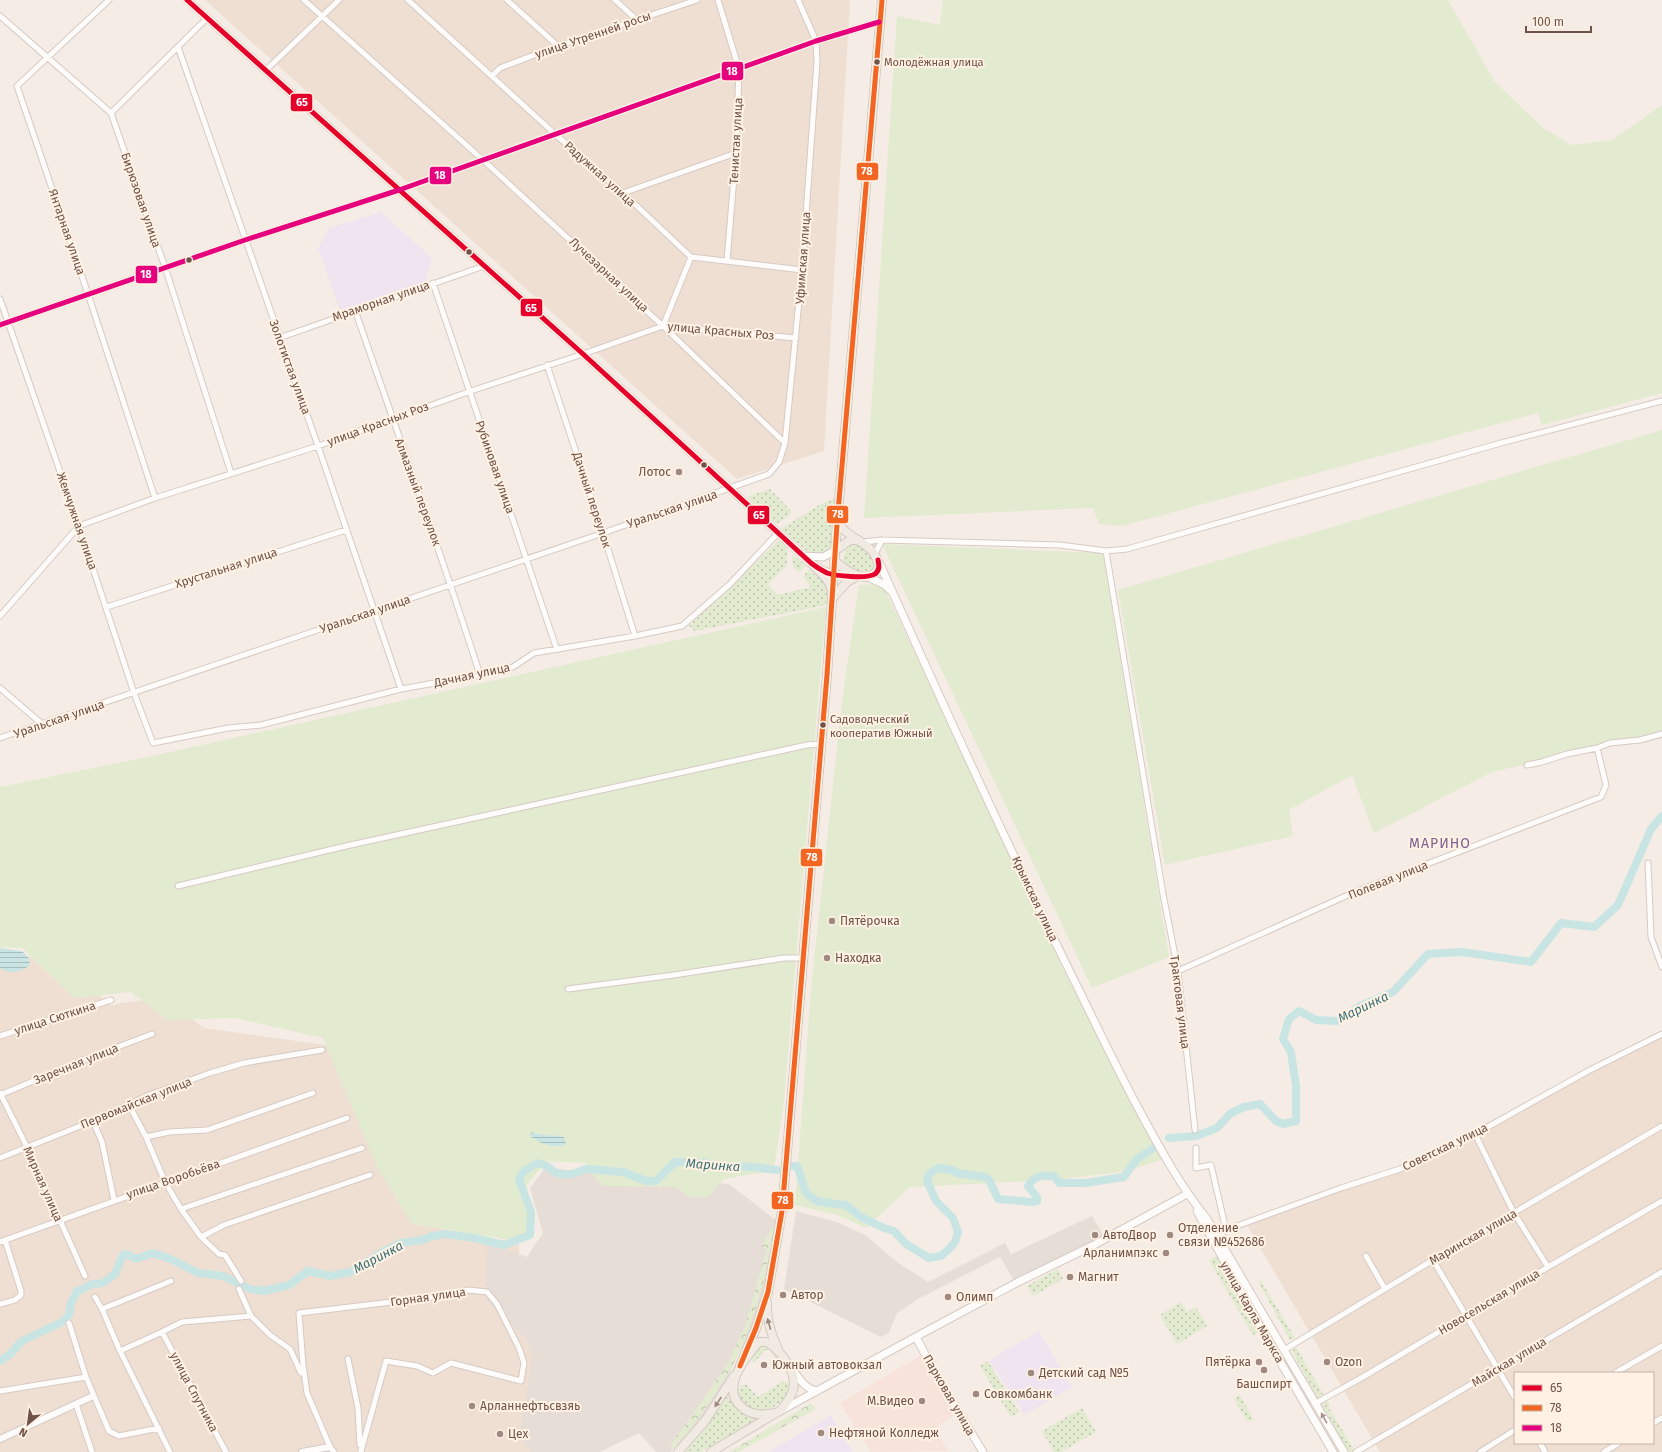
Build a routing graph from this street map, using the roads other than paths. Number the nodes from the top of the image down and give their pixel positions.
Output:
1 (109, 0) edge
2 (187, 0) edge
3 (304, 0) edge
4 (339, 0) edge
5 (408, 0) edge
6 (507, 0) edge
7 (614, 0) edge
8 (697, 0) edge
9 (718, 0) edge
10 (798, 0) edge
11 (882, 0) edge
12 (0, 16) edge
13 (322, 16) junction
14 (207, 18) junction
15 (638, 20) junction
16 (879, 22) junction
17 (816, 41) junction
18 (558, 46) junction
19 (178, 47) junction
20 (47, 58) junction
21 (739, 69) junction
22 (265, 71) junction
23 (492, 76) junction
24 (111, 113) junction
25 (555, 134) junction
26 (736, 152) junction
27 (482, 160) junction
28 (399, 190) junction
29 (623, 193) junction
30 (245, 240) junction
31 (691, 257) junction
32 (727, 261) junction
33 (484, 266) junction
34 (165, 267) junction
35 (802, 270) junction
36 (433, 283) junction
37 (88, 294) junction
38 (0, 299) edge
39 (355, 310) junction
40 (8, 322) junction
41 (0, 325) edge
42 (664, 326) junction
43 (279, 338) junction
44 (796, 338) junction
45 (583, 354) junction
46 (547, 365) junction
47 (468, 392) junction
48 (1662, 401) edge
49 (392, 418) junction
50 (785, 443) junction
51 (318, 446) junction
52 (232, 473) junction
53 (730, 488) junction
54 (155, 498) junction
55 (837, 524) junction
56 (79, 526) junction
57 (346, 530) junction
58 (603, 532) junction
59 (778, 533) junction
60 (882, 540) junction
61 (860, 541) junction
62 (836, 550) junction
63 (1106, 551) junction
64 (804, 556) junction
65 (877, 557) junction
66 (527, 558) junction
67 (835, 561) junction
68 (811, 563) junction
69 (834, 575) junction
70 (857, 576) junction
71 (868, 577) junction
72 (451, 584) junction
73 (893, 593) junction
74 (832, 599) junction
75 (107, 607) junction
76 (375, 611) junction
77 (0, 616) edge
78 (635, 636) junction
79 (557, 650) junction
80 (480, 675) junction
81 (0, 688) edge
82 (401, 689) junction
83 (134, 693) junction
84 (42, 724) junction
85 (1662, 734) edge
86 (0, 738) edge
87 (153, 743) joint
88 (820, 744) junction
89 (1597, 748) junction
90 (1527, 765) dead end
91 (1648, 863) dead end
92 (178, 886) dead end
93 (803, 958) junction
94 (1662, 966) edge
95 (1178, 971) junction
96 (568, 989) dead end
97 (111, 1000) dead end
98 (152, 1034) dead end
99 (1662, 1034) edge
100 (0, 1036) edge
101 (322, 1050) dead end
102 (313, 1093) dead end
103 (0, 1094) edge
104 (129, 1105) junction
105 (347, 1118) dead end
106 (93, 1121) junction
107 (1662, 1126) edge
108 (1195, 1130) dead end
109 (1475, 1134) junction
110 (146, 1138) junction
111 (27, 1147) junction
112 (362, 1148) dead end
113 (1196, 1148) dead end
114 (0, 1158) edge
115 (370, 1175) dead end
116 (165, 1182) junction
117 (1189, 1196) junction
118 (114, 1200) junction
119 (1662, 1201) edge
120 (181, 1209) junction
121 (1514, 1213) junction
122 (59, 1219) junction
123 (1226, 1230) junction
124 (1218, 1236) junction
125 (201, 1237) junction
126 (3, 1241) edge
127 (1366, 1256) dead end
128 (1432, 1260) junction
129 (1548, 1267) junction
130 (1662, 1272) edge
131 (84, 1276) dead end
132 (171, 1281) dead end
133 (241, 1281) dead end
134 (239, 1289) dead end
135 (1385, 1289) junction
136 (768, 1292) junction
137 (95, 1297) dead end
138 (0, 1304) edge
139 (102, 1309) junction
140 (251, 1316) junction
141 (1465, 1317) junction
142 (69, 1323) dead end
143 (162, 1332) junction
144 (916, 1337) junction
145 (1662, 1346) edge
146 (1284, 1350) junction
147 (120, 1351) junction
148 (784, 1358) junction
149 (348, 1359) dead end
150 (739, 1367) junction
151 (1498, 1369) junction
152 (1617, 1372) edge
153 (1299, 1373) junction
154 (86, 1377) junction
155 (1290, 1378) junction
156 (0, 1391) edge
157 (817, 1391) junction
158 (308, 1392) junction
159 (93, 1396) junction
160 (1514, 1396) edge
161 (1316, 1403) junction
162 (76, 1404) junction
163 (778, 1412) junction
164 (159, 1428) junction
165 (1514, 1431) edge
166 (0, 1439) edge
167 (1617, 1444) edge
168 (332, 1449) edge
169 (92, 1452) edge
170 (170, 1452) edge
171 (226, 1452) edge
172 (302, 1452) edge
173 (361, 1452) edge
174 (678, 1452) edge
175 (711, 1452) edge
176 (983, 1452) edge
177 (1333, 1452) edge
178 (1344, 1452) edge
179 (1356, 1452) edge
180 (1480, 1452) edge
181 (1604, 1452) edge

1 - 20 street, Янтарная улица
2 - 14 main road
3 - 13 street, Лучезарная улица
4 - 13 street
5 - 23 street, Радужная улица
6 - 18 street
7 - 15 street
8 - 15 street, улица Утренней росы
9 - 21 street, Тенистая улица
10 - 17 street, Уфимская улица
11 - 16 main road
12 - 20 street
13 - 22 street
13 - 27 street, Лучезарная улица
14 - 19 street
14 - 22 main road
15 - 18 street, улица Утренней росы
16 - 17 street
16 - 55 main road
17 - 21 street
17 - 35 street, Уфимская улица
18 - 23 street, улица Утренней росы
19 - 24 street
19 - 30 street, Золотистая улица
20 - 24 street
20 - 37 street, Янтарная улица
21 - 25 street
21 - 26 street, Тенистая улица
22 - 28 main road
23 - 25 street, Радужная улица
24 - 34 street, Бирюзовая улица
25 - 27 street
25 - 29 street, Радужная улица
26 - 29 street
26 - 32 street, Тенистая улица
27 - 28 street
27 - 42 street, Лучезарная улица
28 - 30 street
28 - 33 main road
29 - 31 street, Радужная улица
30 - 34 street
30 - 43 street, Золотистая улица
31 - 32 street
31 - 42 street
32 - 35 street
33 - 36 street, Мраморная улица
33 - 45 main road
34 - 37 street
34 - 52 street, Бирюзовая улица
35 - 44 street, Уфимская улица
36 - 39 street, Мраморная улица
36 - 47 street, Рубиновая улица
37 - 40 street
37 - 54 street, Янтарная улица
38 - 40 street, Жемчужная улица
39 - 43 street, Мраморная улица
39 - 49 street, Алмазный переулок
40 - 41 street
40 - 56 street, Жемчужная улица
42 - 44 street, улица Красных Роз
42 - 45 street, улица Красных Роз
42 - 50 street, Лучезарная улица
43 - 51 street, Золотистая улица
44 - 50 street, Уфимская улица
45 - 46 street, улица Красных Роз
45 - 53 main road
46 - 47 street, улица Красных Роз
46 - 58 street, Дачный переулок
47 - 49 street, улица Красных Роз
47 - 66 street, Рубиновая улица
48 - 63 street
49 - 51 street, улица Красных Роз
49 - 72 street, Алмазный переулок
50 - 53 street, Уфимская улица
51 - 52 street, улица Красных Роз
51 - 57 street, Золотистая улица
52 - 54 street, улица Красных Роз
53 - 58 street, Уральская улица
53 - 59 main road
54 - 56 street, улица Красных Роз
55 - 61 main road
55 - 62 main road
56 - 75 street, Жемчужная улица
56 - 77 street, улица Красных Роз
57 - 75 street, Хрустальная улица
57 - 76 street, Золотистая улица
58 - 66 street, Уральская улица
58 - 78 street, Дачный переулок
59 - 64 main road
59 - 78 street, Дачная улица
60 - 61 street
60 - 63 street
60 - 65 street
61 - 62 main road
61 - 65 main road
62 - 64 main road
62 - 67 main road
63 - 95 street, Трактовая улица
64 - 68 main road
65 - 71 main road
65 - 73 main road, Крымская улица
66 - 72 street, Уральская улица
66 - 79 street, Рубиновая улица
67 - 69 main road
67 - 70 main road
68 - 69 main road
68 - 74 main road
69 - 70 main road
69 - 74 main road
70 - 71 main road
70 - 74 main road
71 - 73 main road
72 - 76 street, Уральская улица
72 - 80 street, Алмазный переулок
73 - 117 main road, Крымская улица
74 - 88 main road
75 - 83 street, Жемчужная улица
76 - 82 street, Золотистая улица
76 - 83 street, Уральская улица
78 - 79 street, Дачная улица
79 - 80 street, Дачная улица
80 - 82 street, Дачная улица
81 - 84 street
82 - 87 street, Дачная улица
83 - 84 street, Уральская улица
83 - 87 street, Жемчужная улица
84 - 86 street, Уральская улица
85 - 89 street
88 - 92 street
88 - 93 main road
89 - 90 street
89 - 95 street, Полевая улица
91 - 94 street
93 - 96 street
93 - 136 main road
95 - 108 street, Трактовая улица
97 - 100 street, улица Сюткина
98 - 103 street, Заречная улица
99 - 109 street, Советская улица
101 - 104 street, Первомайская улица
102 - 110 street
103 - 111 street, Мирная улица
104 - 106 street, Первомайская улица
104 - 110 street
105 - 116 street, улица Воробьёва
106 - 111 street, Первомайская улица
106 - 118 street
107 - 121 street, Маринская улица
109 - 121 street
109 - 123 street, Советская улица
110 - 116 street
111 - 114 street, Первомайская улица
111 - 122 street, Мирная улица
112 - 120 street
113 - 123 street
115 - 125 street
116 - 118 street, улица Воробьёва
116 - 120 street
117 - 124 main road, улица Карла Маркса
117 - 144 main road
117 - 155 main road, улица Карла Маркса
118 - 122 street, улица Воробьёва
119 - 129 street, Новосельская улица
120 - 125 street
121 - 128 street, Маринская улица
121 - 129 street
122 - 126 street, улица Воробьёва
122 - 131 street, Мирная улица
123 - 124 street, Советская улица
124 - 146 main road, улица Карла Маркса
125 - 133 street
126 - 138 street
127 - 135 street
128 - 135 street, Маринская улица
128 - 141 street
129 - 141 street, Новосельская улица
130 - 151 street, Майская улица
132 - 139 street
134 - 140 street
135 - 146 street, Маринская улица
148 -> 136 main road
136 - 150 main road
137 - 139 street
139 - 147 street
140 - 143 street
140 - 158 street
141 - 151 street
141 - 161 street, Новосельская улица
142 - 154 street
143 - 147 street
143 - 171 street, улица Спутника
144 - 157 main road
144 - 176 main road, Парковая улица
145 - 152 street
146 - 153 main road, улица Карла Маркса
147 - 164 street
148 - 150 main road
148 - 157 main road
148 - 163 main road
149 - 173 street
150 - 163 main road
150 -> 174 main road
151 - 160 street
151 - 179 street, Майская улица
153 - 155 main road
153 - 161 main road, улица Карла Маркса
154 - 156 street
154 - 159 street
155 - 177 main road, улица Карла Маркса
157 - 163 main road
158 - 168 street
158 - 173 street, Горная улица
159 - 162 street
159 - 164 street
178 -> 161 main road, улица Карла Маркса
162 - 166 street
162 - 169 street
163 - 175 main road
164 - 170 street
165 - 180 street
167 - 181 street
168 - 172 street

